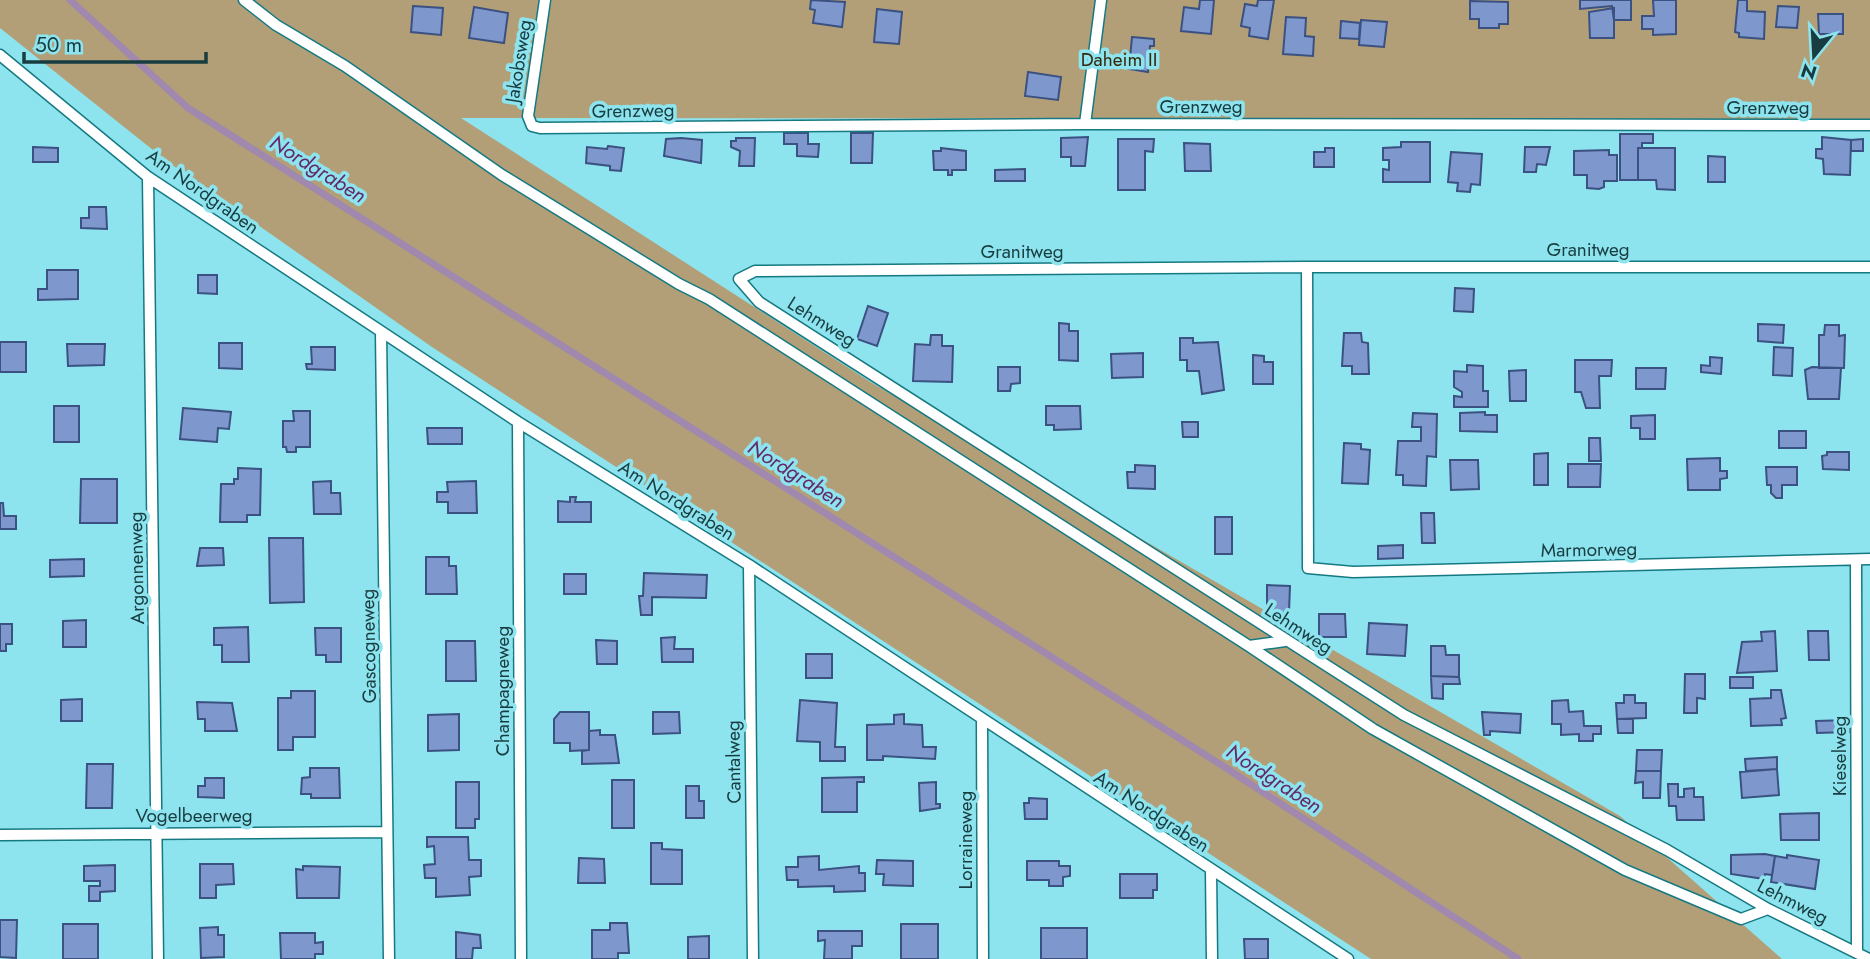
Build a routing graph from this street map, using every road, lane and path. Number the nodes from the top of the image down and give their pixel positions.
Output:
1 (244, 0) edge
2 (545, 0) edge
3 (1101, 0) edge
4 (0, 55) edge
5 (1084, 124) junction
6 (1870, 125) edge
7 (532, 126) joint
8 (148, 177) junction
9 (1307, 267) junction
10 (1870, 267) edge
11 (739, 279) joint
12 (381, 332) junction
13 (518, 422) junction
14 (1870, 559) edge
15 (1856, 560) junction
16 (749, 565) junction
17 (1285, 642) junction
18 (1249, 646) junction
19 (982, 720) junction
20 (157, 832) junction
21 (387, 832) junction
22 (0, 835) edge
23 (1211, 870) junction
24 (1768, 909) junction
25 (1857, 953) junction
26 (158, 959) edge
27 (389, 959) edge
28 (521, 959) edge
29 (753, 959) edge
30 (984, 959) edge
31 (1212, 959) edge
32 (1348, 959) edge
33 (1869, 959) edge

1 - 18 lane
2 - 7 lane, Jakobsweg
3 - 5 lane
4 - 8 lane, Am Nordgraben
5 - 6 lane, Grenzweg
5 - 7 lane, Grenzweg
8 - 12 lane, Am Nordgraben
8 - 20 lane, Argonnenweg
9 - 10 lane, Granitweg
9 - 11 lane, Granitweg
9 - 15 lane, Marmorweg
11 - 17 lane, Lehmweg
12 - 13 lane, Am Nordgraben
12 - 21 lane, Gascogneweg
13 - 16 lane, Am Nordgraben
13 - 28 lane, Champagneweg
14 - 15 lane, Marmorweg
15 - 25 lane, Kieselweg
16 - 19 lane, Am Nordgraben
16 - 29 lane, Cantalweg
17 - 18 lane
17 - 24 lane, Lehmweg
18 - 24 lane
19 - 23 lane, Am Nordgraben
19 - 30 lane, Lorraineweg
20 - 21 lane, Vogelbeerweg
20 - 22 lane, Vogelbeerweg
20 - 26 lane, Argonnenweg
21 - 27 lane, Gascogneweg
23 - 31 lane
23 - 32 lane, Am Nordgraben
24 - 25 lane, Lehmweg
25 - 33 lane, Lehmweg

